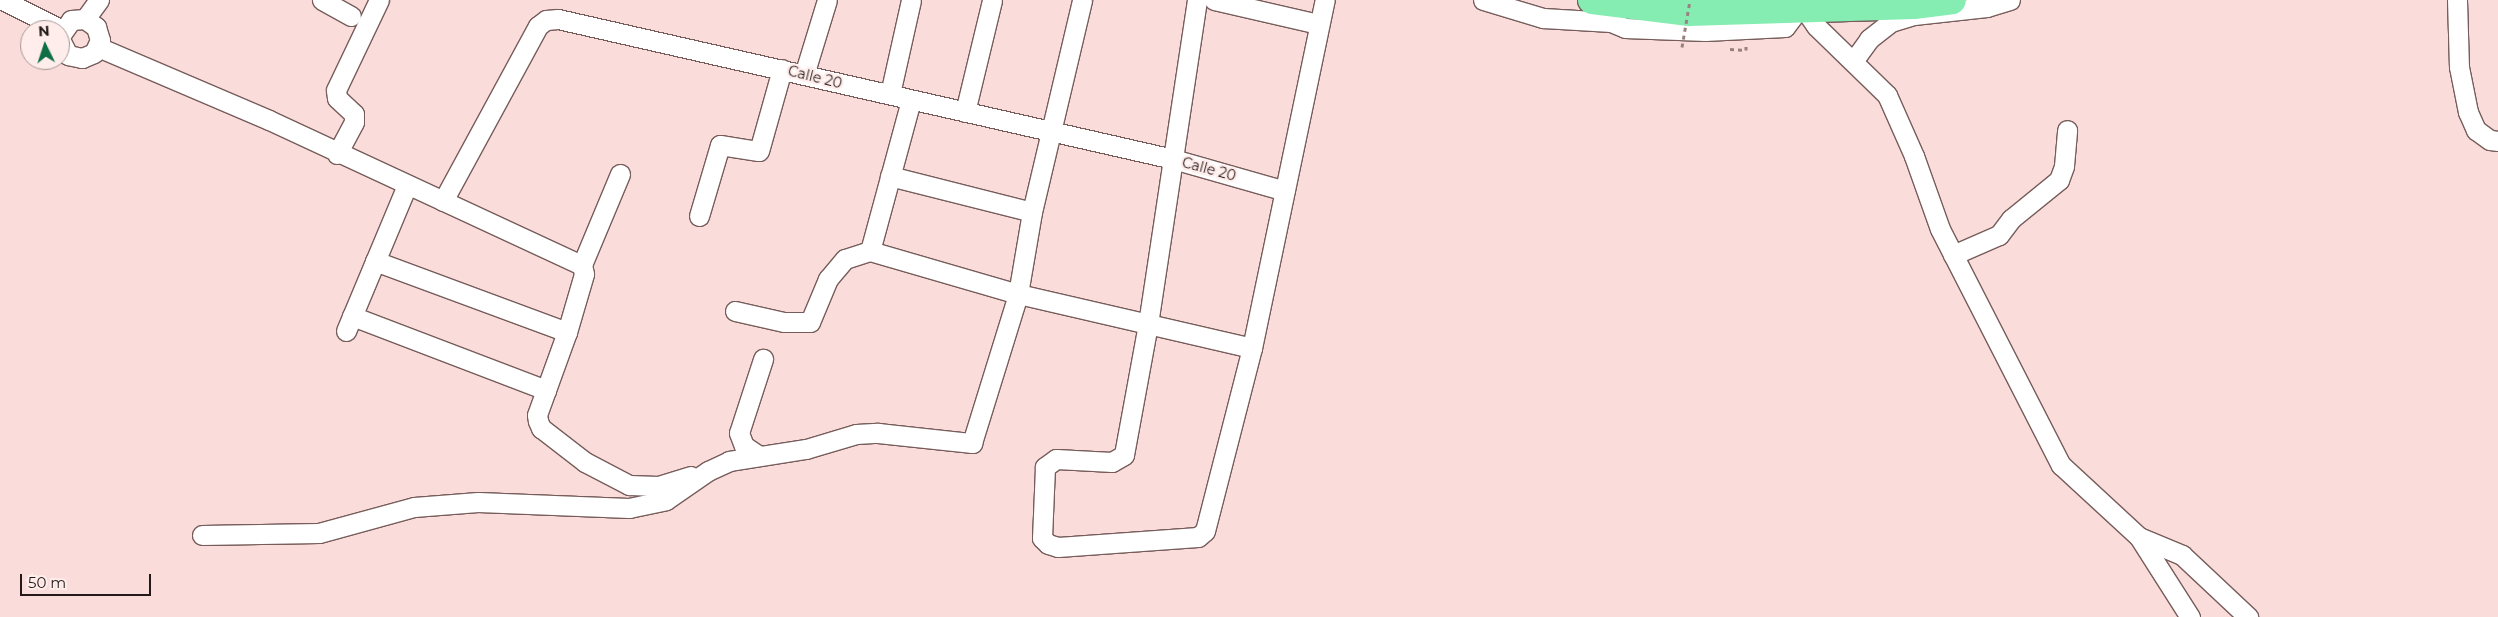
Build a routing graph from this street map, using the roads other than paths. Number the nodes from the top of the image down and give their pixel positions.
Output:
1 (3, 0) edge
2 (99, 0) edge
3 (322, 0) edge
4 (379, 0) edge
5 (827, 0) edge
6 (911, 0) edge
7 (992, 0) edge
8 (1082, 0) edge
9 (1197, 0) edge
10 (1214, 0) edge
11 (1325, 0) edge
12 (1483, 0) edge
13 (1592, 0) edge
14 (1952, 0) edge
15 (2010, 0) edge
16 (2457, 0) edge
17 (1801, 10) junction
18 (352, 16) dead end
19 (85, 19) junction
20 (36, 20) edge
21 (70, 22) edge
22 (1318, 24) junction
23 (98, 47) junction
24 (70, 55) edge
25 (1854, 60) junction
26 (782, 69) junction
27 (804, 75) junction
28 (890, 94) junction
29 (911, 100) junction
30 (965, 112) junction
31 (2067, 130) dead end
32 (1051, 131) junction
33 (2498, 141) edge
34 (337, 154) junction
35 (1173, 159) junction
36 (620, 174) dead end
37 (890, 176) junction
38 (407, 185) junction
39 (1285, 191) junction
40 (443, 201) junction
41 (1032, 212) junction
42 (699, 216) dead end
43 (870, 251) junction
44 (1953, 255) junction
45 (375, 260) junction
46 (582, 265) junction
47 (1018, 294) junction
48 (735, 311) dead end
49 (1148, 324) junction
50 (567, 332) junction
51 (1252, 348) junction
52 (763, 359) dead end
53 (546, 390) junction
54 (759, 456) junction
55 (708, 471) junction
56 (202, 535) dead end
57 (2139, 537) junction
58 (2190, 617) edge
59 (2248, 617) edge

1 - 20 street
2 - 19 street
3 - 18 street
4 - 34 street
5 - 27 street
6 - 28 street
7 - 30 street
8 - 32 street
9 - 35 street
10 - 22 street
11 - 22 street
12 - 17 street
13 - 17 highway
14 - 17 highway
15 - 25 street
16 - 33 street
17 - 25 street
19 - 21 street
19 - 23 street
22 - 39 street
23 - 24 street
23 - 34 street
25 - 44 street
26 - 27 street, Calle 20
26 - 40 street, Calle 20
26 - 42 street
27 - 28 street, Calle 20
28 - 29 street, Calle 20
29 - 30 street, Calle 20
29 - 37 street
30 - 32 street, Calle 20
31 - 44 street
32 - 35 street, Calle 20
32 - 41 street
34 - 38 street
35 - 39 street, Calle 20
35 - 49 street
36 - 46 street
37 - 41 street
37 - 43 street
38 - 40 street
38 - 45 street
39 - 51 street
40 - 46 street
41 - 47 street
43 - 47 street
43 - 48 street
44 - 57 street
45 - 50 street
45 - 53 street
46 - 50 street
47 - 49 street
47 - 54 street
49 - 51 street
49 - 51 street
50 - 53 street
52 - 54 street
53 - 55 street
54 - 55 street
55 - 56 street
57 - 58 street
57 - 59 street

